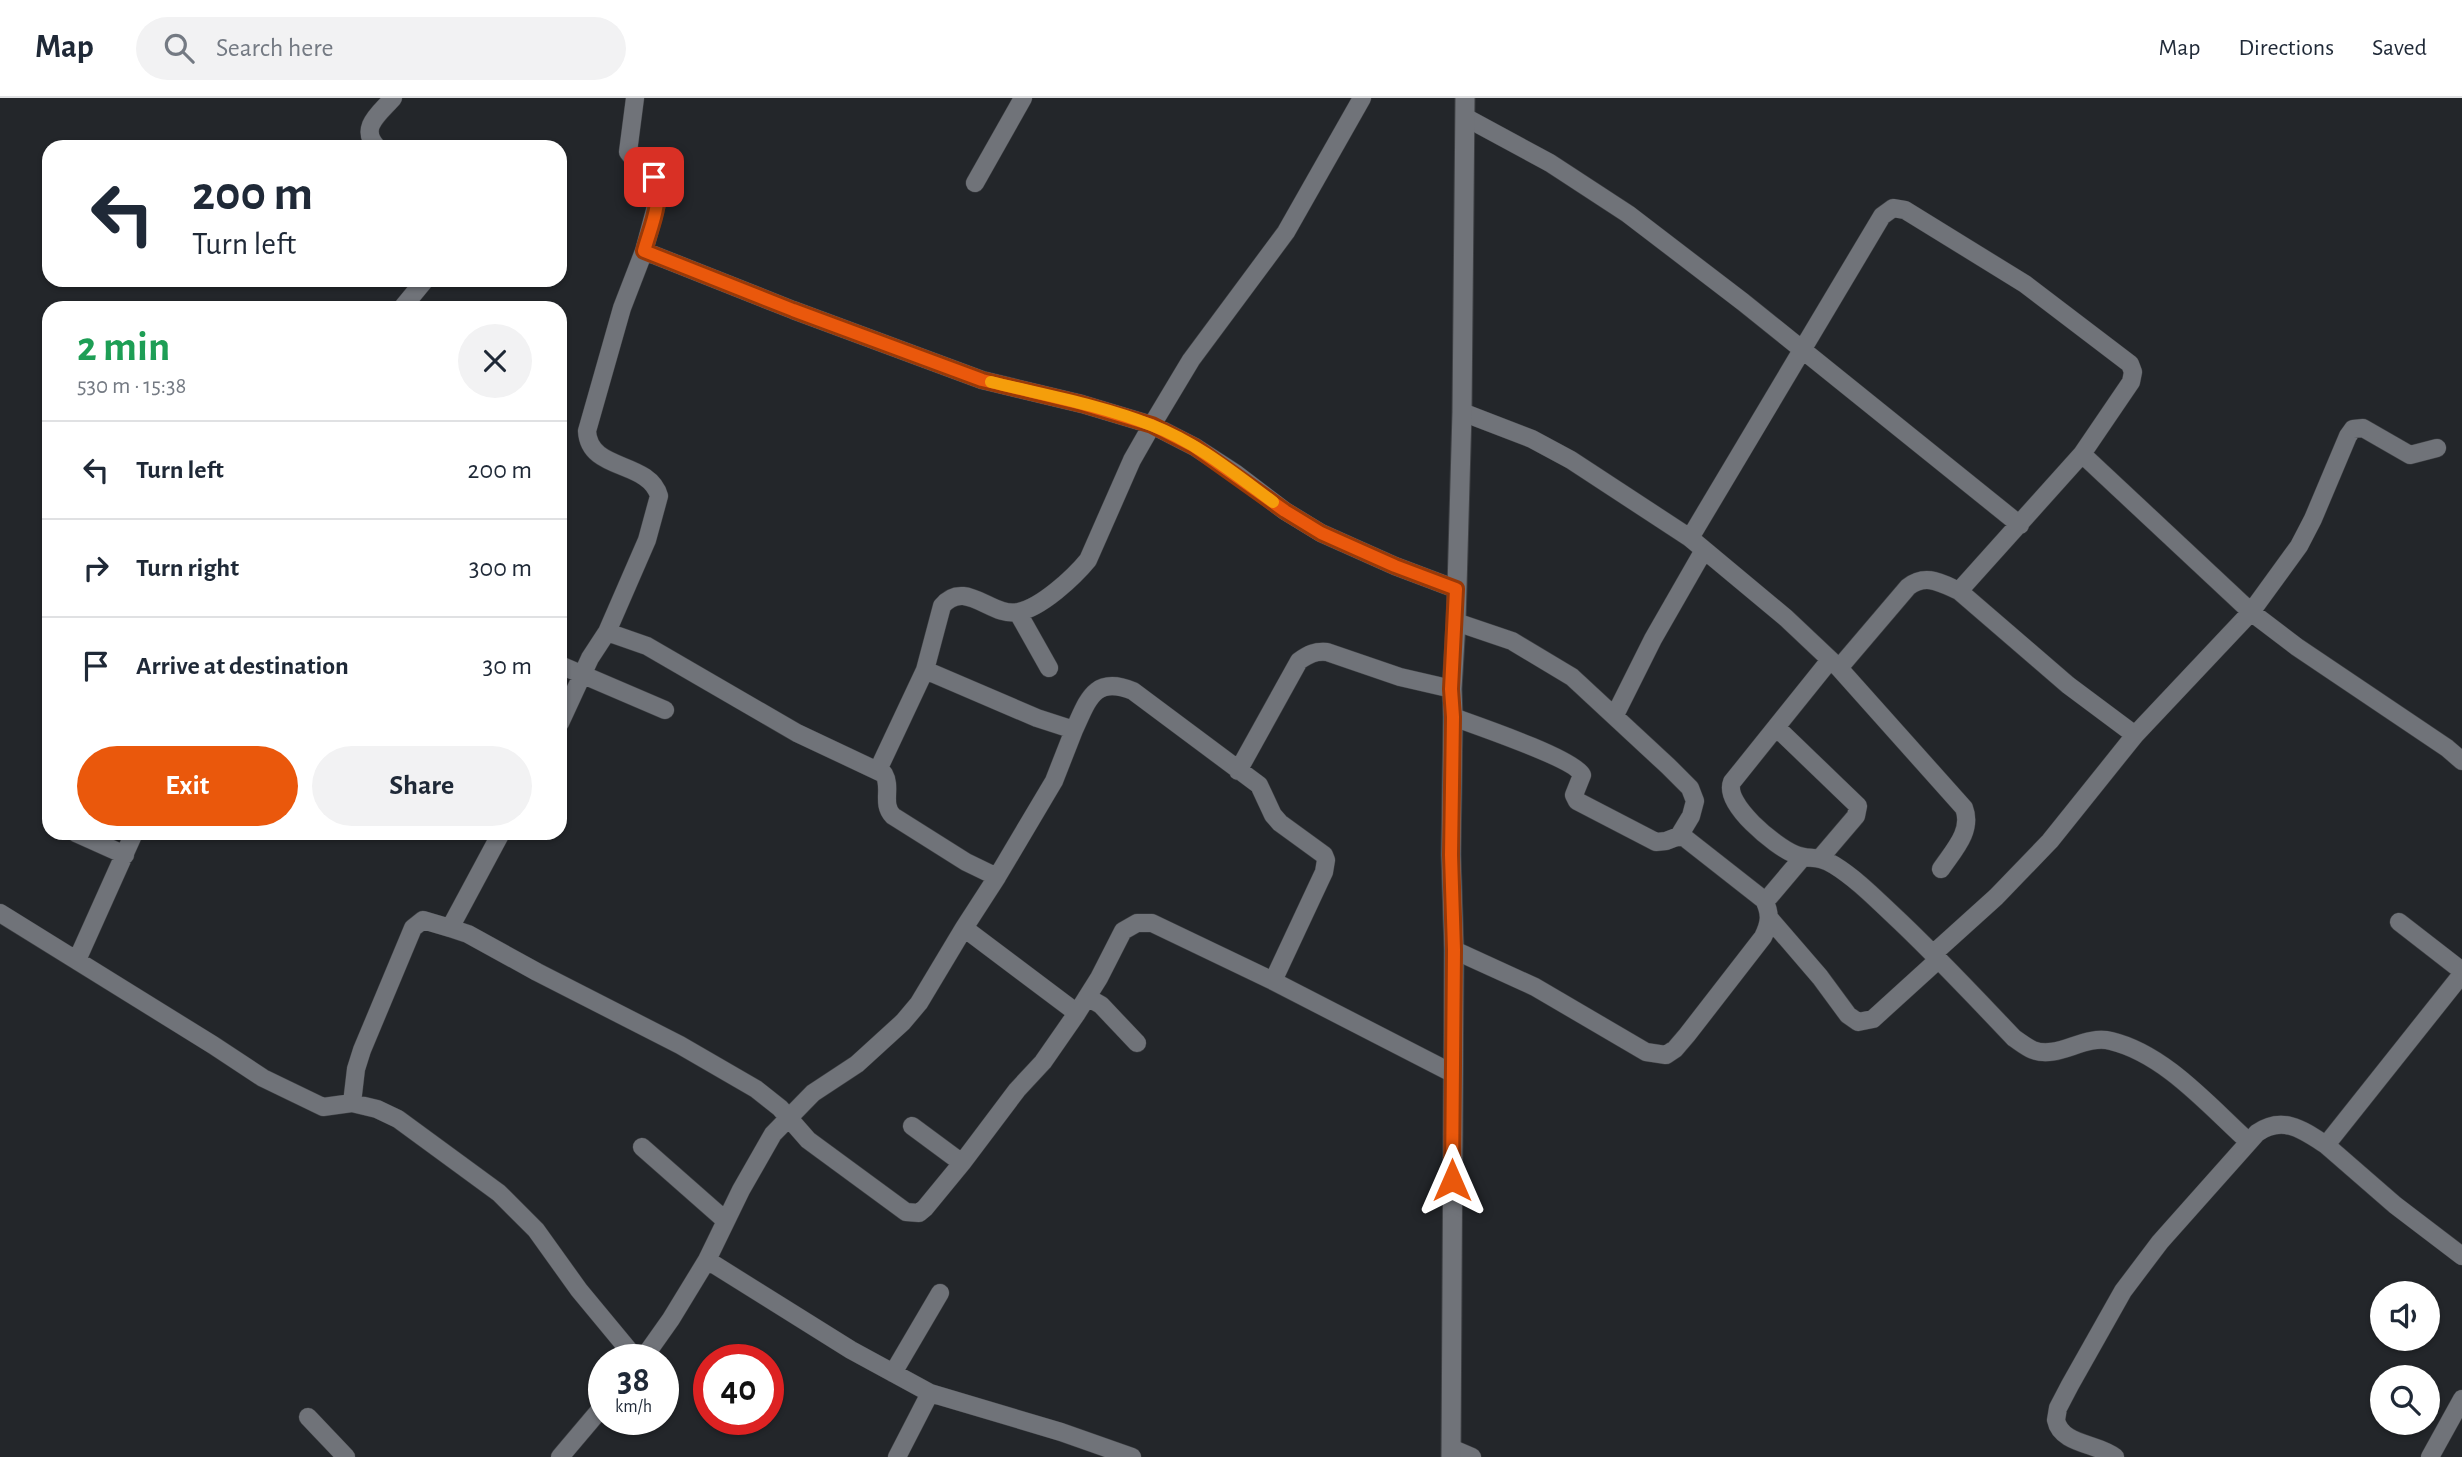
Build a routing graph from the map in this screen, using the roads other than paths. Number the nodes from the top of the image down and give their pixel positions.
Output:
1 (393, 98) edge
2 (635, 98) edge
3 (1023, 98) edge
4 (1362, 98) edge
5 (1465, 107) edge
6 (371, 140) edge
7 (975, 183) dead end
8 (644, 251) junction
9 (419, 287) edge
10 (408, 301) edge
11 (1801, 349) junction
12 (1462, 412) junction
13 (1152, 425) junction
14 (2438, 448) dead end
15 (2082, 453) junction
16 (2020, 525) junction
17 (1697, 544) junction
18 (1456, 589) junction
19 (1959, 591) junction
20 (1018, 612) junction
21 (2251, 612) junction
22 (1456, 622) junction
23 (607, 632) junction
24 (1835, 664) junction
25 (567, 668) edge
26 (1049, 668) dead end
27 (925, 670) junction
28 (583, 674) junction
29 (1451, 689) junction
30 (567, 708) edge
31 (665, 710) dead end
32 (1615, 715) junction
33 (1453, 717) junction
34 (1776, 727) junction
35 (1074, 730) junction
36 (2135, 735) junction
37 (2462, 761) edge
38 (878, 770) junction
39 (1238, 771) junction
40 (1679, 836) junction
41 (92, 840) edge
42 (131, 840) edge
43 (498, 840) edge
44 (125, 855) junction
45 (1803, 857) junction
46 (1821, 857) junction
47 (1941, 869) dead end
48 (997, 877) junction
49 (1764, 900) junction
50 (0, 914) edge
51 (1770, 919) junction
52 (2399, 922) dead end
53 (450, 928) junction
54 (964, 928) junction
55 (1454, 950) junction
56 (1937, 956) junction
57 (76, 960) junction
58 (2462, 972) edge
59 (1273, 981) junction
60 (1087, 997) junction
61 (1077, 1013) junction
62 (1137, 1043) dead end
63 (1452, 1073) junction
64 (352, 1103) junction
65 (787, 1118) junction
66 (912, 1126) dead end
67 (2249, 1142) junction
68 (2326, 1145) junction
69 (642, 1147) dead end
70 (962, 1163) junction
71 (726, 1221) junction
72 (2462, 1256) edge
73 (707, 1260) junction
74 (940, 1293) dead end
75 (626, 1344) edge
76 (652, 1344) edge
77 (893, 1373) junction
78 (930, 1392) junction
79 (2462, 1398) edge
80 (308, 1418) dead end
81 (588, 1424) edge
82 (1451, 1453) edge
83 (346, 1457) edge
84 (560, 1457) edge
85 (897, 1457) edge
86 (1132, 1457) edge
87 (1472, 1457) edge
88 (2115, 1457) edge
89 (2430, 1457) edge

1 - 6 street
2 - 8 street
3 - 7 street
4 - 13 street
5 - 11 street
5 - 12 street
8 - 13 street
8 - 23 street
9 - 10 street
11 - 15 street
11 - 16 street
11 - 17 street
12 - 17 street
12 - 18 street
13 - 18 street
13 - 20 street
14 - 21 street
15 - 16 street
15 - 21 street
16 - 19 street
17 - 24 street
17 - 32 street
18 - 22 street
19 - 24 street
19 - 36 street
20 - 26 street
20 - 27 street
21 - 36 street
21 - 37 street
22 - 29 street
22 - 32 street
23 - 28 street
23 - 38 street
24 - 34 street
24 - 47 street
25 - 28 street
27 - 35 street
27 - 38 street
28 - 30 street
28 - 31 street
29 - 33 street
29 - 39 street
32 - 40 street
33 - 40 street
33 - 55 street
34 - 45 street
34 - 46 street
35 - 39 street
35 - 48 street
36 - 56 street
38 - 48 street
39 - 59 street
40 - 49 street
41 - 44 street
42 - 44 street
43 - 53 street
44 - 57 street
45 - 46 street
45 - 49 street
46 - 56 street
48 - 54 street
49 - 51 street
50 - 57 street
51 - 55 street
51 - 56 street
52 - 58 street
53 - 64 street
53 - 65 street
54 - 61 street
54 - 65 street
55 - 63 street
56 - 67 street
57 - 64 street
58 - 68 street
59 - 60 street
59 - 63 street
60 - 61 street
60 - 62 street
61 - 70 street
63 - 82 street
64 - 75 street
65 - 70 street
65 - 71 street
66 - 70 street
67 - 68 street
67 - 88 street
68 - 72 street
69 - 71 street
71 - 73 street
73 - 76 street
73 - 77 street
74 - 77 street
77 - 78 street
78 - 85 street
78 - 86 street
79 - 89 street
80 - 83 street
81 - 84 street
82 - 87 street

